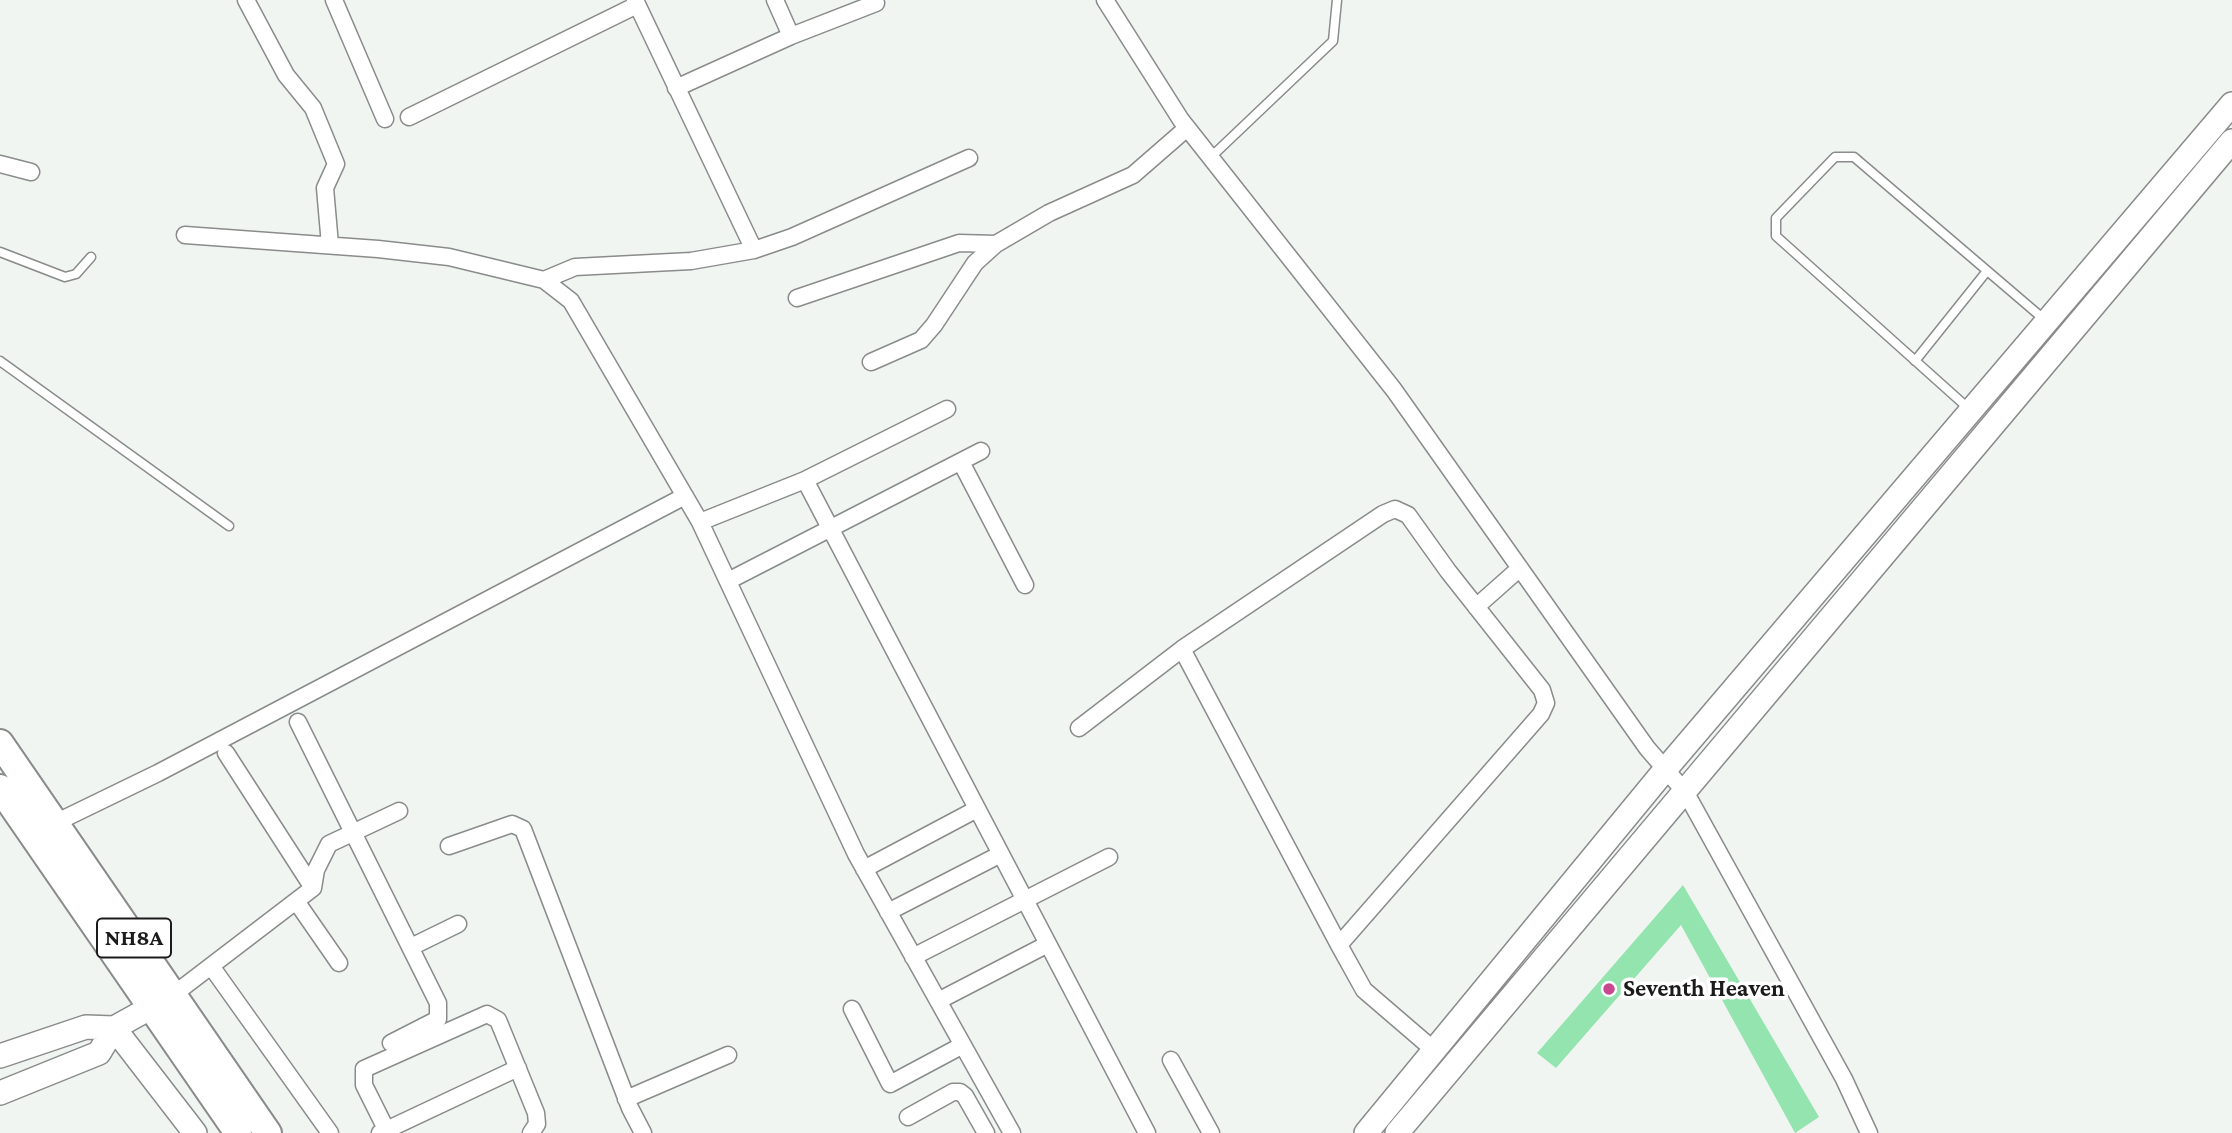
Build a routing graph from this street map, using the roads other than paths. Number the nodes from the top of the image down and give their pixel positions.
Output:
1 (246, 0) edge
2 (334, 0) edge
3 (775, 0) edge
4 (1105, 0) edge
5 (1337, 0) edge
6 (878, 1) edge
7 (636, 2) edge
8 (791, 36) junction
9 (676, 88) junction
10 (2232, 104) edge
11 (410, 117) dead end
12 (385, 119) dead end
13 (1187, 128) junction
14 (2232, 141) edge
15 (970, 158) dead end
16 (1210, 158) junction
17 (0, 164) edge
18 (31, 172) dead end
19 (185, 235) dead end
20 (996, 244) junction
21 (330, 245) junction
22 (754, 250) junction
23 (0, 252) edge
24 (91, 257) dead end
25 (1987, 271) junction
26 (544, 280) junction
27 (797, 298) dead end
28 (2048, 323) junction
29 (0, 361) edge
30 (1915, 361) junction
31 (871, 362) dead end
32 (947, 409) dead end
33 (1973, 412) junction
34 (981, 451) dead end
35 (961, 462) junction
36 (805, 480) junction
37 (685, 496) junction
38 (700, 522) junction
39 (229, 526) dead end
40 (830, 530) junction
41 (1520, 568) junction
42 (728, 581) junction
43 (1025, 585) dead end
44 (1476, 607) junction
45 (1182, 649) junction
46 (298, 722) dead end
47 (1079, 728) dead end
48 (0, 743) edge
49 (226, 753) dead end
50 (1664, 771) junction
51 (0, 788) edge
52 (1686, 793) junction
53 (977, 809) junction
54 (399, 811) dead end
55 (55, 823) junction
56 (354, 835) junction
57 (449, 846) dead end
58 (1001, 854) junction
59 (1109, 857) dead end
60 (864, 869) junction
61 (313, 888) junction
62 (1024, 898) junction
63 (296, 901) junction
64 (888, 912) junction
65 (458, 923) dead end
66 (1048, 944) junction
67 (1339, 945) junction
68 (411, 947) junction
69 (913, 957) junction
70 (339, 963) dead end
71 (211, 966) junction
72 (938, 1001) junction
73 (163, 1002) junction
74 (852, 1009) dead end
75 (114, 1028) junction
76 (391, 1043) dead end
77 (962, 1045) junction
78 (1435, 1051) junction
79 (728, 1055) dead end
80 (0, 1056) edge
81 (1171, 1060) dead end
82 (518, 1068) junction
83 (0, 1093) edge
84 (626, 1099) junction
85 (908, 1117) dead end
86 (385, 1131) edge
87 (195, 1133) edge
88 (238, 1133) edge
89 (268, 1133) edge
90 (330, 1133) edge
91 (531, 1133) edge
92 (643, 1133) edge
93 (986, 1133) edge
94 (1012, 1133) edge
95 (1147, 1133) edge
96 (1211, 1133) edge
97 (1366, 1133) edge
98 (1396, 1133) edge
99 (1869, 1133) edge

1 - 21 street
2 - 12 street
3 - 8 street
4 - 13 street
5 - 16 lane
6 - 8 street
7 - 9 street
7 - 11 street
8 - 9 street
9 - 22 street
10 - 28 street
13 - 16 street
13 - 20 street
14 - 52 street
15 - 22 street
16 - 41 street
17 - 18 street
19 - 21 street
20 - 27 street
20 - 31 street
21 - 26 street
22 - 26 street
23 - 24 lane
25 - 28 lane
25 - 30 lane
25 - 30 lane
26 - 37 street
28 - 33 street
29 - 39 lane
30 - 33 lane
32 - 36 street
33 - 50 street
34 - 35 street
35 - 40 street
35 - 43 street
36 - 38 street
36 - 40 street
37 - 38 street
37 - 55 street
38 - 42 street
40 - 42 street
40 - 53 street
41 - 44 street
41 - 50 street
42 - 60 street
44 - 45 street
44 - 67 street
45 - 47 street
45 - 67 street
46 - 56 street
48 - 55 main road, NH8A
49 - 61 street
50 - 52 street
50 - 78 street
51 - 73 main road, NH8A
52 - 98 street
52 - 99 street
53 - 58 street
53 - 60 street
54 - 56 street
55 - 73 main road, NH8A
56 - 61 street
56 - 68 street
57 - 84 street
58 - 62 street
58 - 64 street
59 - 62 street
60 - 64 street
61 - 63 street
62 - 66 street
62 - 69 street
63 - 70 street
63 - 71 street
64 - 69 street
65 - 68 street
66 - 72 street
66 - 95 street
67 - 78 street
68 - 76 street
69 - 72 street
71 - 73 street
71 - 90 street
72 - 77 street
73 - 75 street
73 - 88 main road, NH8A
73 - 89 main road, NH8A
74 - 77 street
75 - 80 street
75 - 83 street
75 - 87 street
77 - 94 street
78 - 97 street
79 - 84 street
81 - 96 street
82 - 86 street
82 - 86 street
82 - 91 street
84 - 92 street
85 - 93 street

